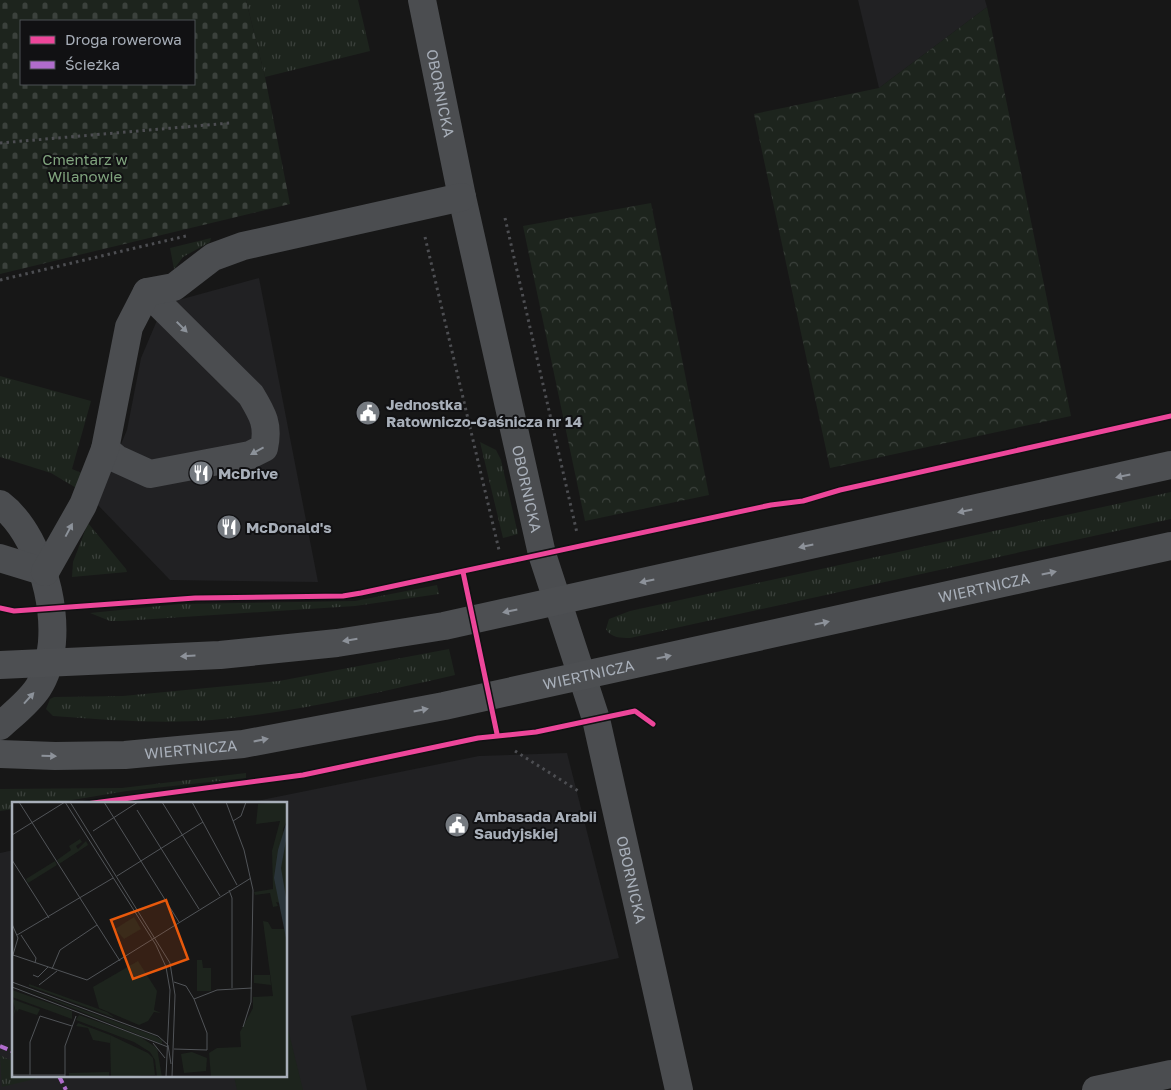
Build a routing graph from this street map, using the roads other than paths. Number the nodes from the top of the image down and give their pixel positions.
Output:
1 (422, 0) edge
2 (462, 197) junction
3 (147, 292) junction
4 (105, 449) junction
5 (1171, 465) edge
6 (0, 504) edge
7 (1171, 546) edge
8 (0, 558) edge
9 (44, 572) junction
10 (557, 601) junction
11 (47, 664) junction
12 (0, 665) edge
13 (582, 675) junction
14 (0, 726) edge
15 (0, 754) edge
16 (1171, 1074) edge
17 (679, 1090) edge
18 (1096, 1090) edge

1 - 2 street, OBORNICKA
2 - 3 street
2 - 10 street, OBORNICKA
3 - 4 street
3 -> 4 street
9 -> 4 street
5 -> 10 main road
6 - 9 street
13 -> 7 main road, WIERTNICZA
8 - 9 street
9 - 11 street
10 -> 11 main road
10 - 13 street, OBORNICKA
11 - 12 main road
14 -> 11 street
15 -> 13 main road, WIERTNICZA
13 - 17 street, OBORNICKA
16 - 18 street

